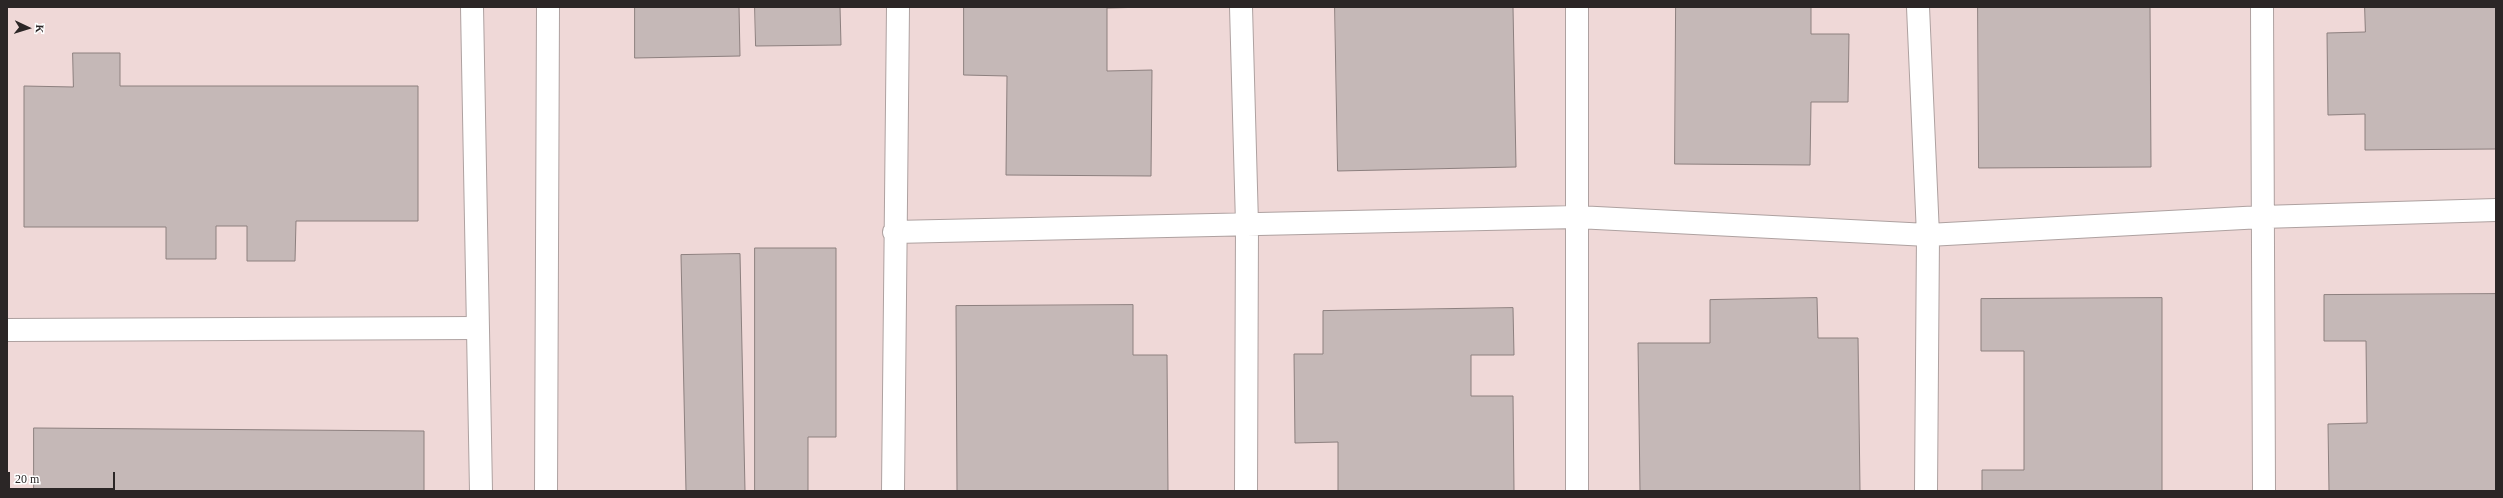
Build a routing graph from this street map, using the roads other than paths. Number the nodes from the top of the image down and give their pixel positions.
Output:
1 (472, 7) edge
2 (548, 7) edge
3 (898, 7) edge
4 (1241, 7) edge
5 (1577, 7) edge
6 (1918, 7) edge
7 (2262, 7) edge
8 (2496, 210) edge
9 (1578, 217) junction
10 (2262, 217) junction
11 (1247, 224) junction
12 (894, 232) junction
13 (1928, 235) junction
14 (477, 328) junction
15 (7, 330) edge
16 (481, 491) edge
17 (546, 491) edge
18 (893, 491) edge
19 (1246, 491) edge
20 (1577, 491) edge
21 (1926, 491) edge
22 (2264, 491) edge

1 - 14 street
2 - 17 street
3 - 12 street
4 - 11 street
5 - 9 street
6 - 13 street
7 - 10 street
8 - 10 street
9 - 11 street
9 - 13 street
9 - 20 street
10 - 13 street
10 - 22 street
11 - 12 street
11 - 19 street
12 - 18 street
13 - 21 street
14 - 15 street
14 - 16 street

